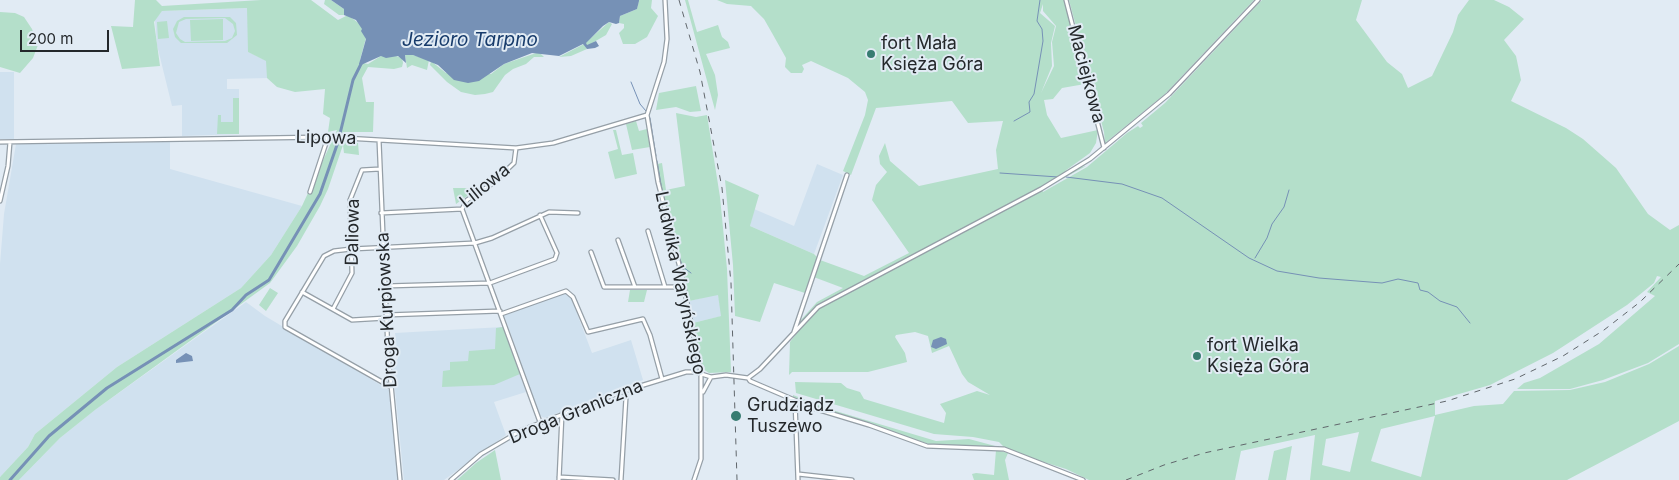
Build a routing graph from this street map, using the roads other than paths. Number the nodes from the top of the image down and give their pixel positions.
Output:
1 (665, 0) edge
2 (1066, 0) edge
3 (1258, 0) edge
4 (647, 115) junction
5 (328, 137) junction
6 (379, 140) junction
7 (0, 142) edge
8 (10, 142) junction
9 (516, 148) junction
10 (1104, 148) junction
11 (380, 169) junction
12 (847, 175) dead end
13 (310, 192) dead end
14 (0, 200) edge
15 (462, 209) junction
16 (381, 213) junction
17 (578, 213) dead end
18 (540, 215) junction
19 (648, 231) dead end
20 (618, 240) dead end
21 (475, 244) junction
22 (383, 248) junction
23 (352, 249) junction
24 (591, 252) dead end
25 (490, 283) junction
26 (385, 286) junction
27 (635, 287) junction
28 (665, 287) junction
29 (684, 287) junction
30 (302, 292) junction
31 (333, 309) junction
32 (500, 312) junction
33 (386, 317) junction
34 (794, 332) junction
35 (700, 373) junction
36 (711, 377) junction
37 (748, 378) junction
38 (662, 379) junction
39 (391, 387) junction
40 (624, 390) junction
41 (702, 392) junction
42 (795, 400) junction
43 (562, 414) junction
44 (540, 422) junction
45 (798, 474) junction
46 (1074, 478) edge
47 (559, 479) edge
48 (400, 480) edge
49 (451, 480) edge
50 (614, 480) edge
51 (621, 480) edge
52 (694, 480) edge
53 (798, 480) edge
54 (852, 480) edge
55 (1083, 480) edge

1 - 4 street
2 - 10 street, Maciejkowa
3 - 10 street
4 - 9 street, Lipowa
4 - 29 street, Ludwika Waryńskiego
5 - 6 street, Lipowa
5 - 8 street, Lipowa
5 - 13 street
6 - 9 street, Lipowa
6 - 11 street, Droga Kurpiowska
7 - 8 street, Lipowa
8 - 14 street
9 - 15 street, Liliowa
10 - 34 street
11 - 16 street, Droga Kurpiowska
11 - 23 street, Daliowa
12 - 34 street
15 - 16 street, Liliowa
15 - 21 street
16 - 22 street, Droga Kurpiowska
17 - 18 street
18 - 21 street
18 - 25 street
19 - 28 street
20 - 27 street
21 - 22 street
21 - 25 street
22 - 23 street
22 - 26 street, Droga Kurpiowska
23 - 30 street
23 - 31 street, Daliowa
24 - 27 street
25 - 26 street
25 - 32 street
26 - 33 street, Droga Kurpiowska
27 - 28 street
28 - 29 street
29 - 35 street, Ludwika Waryńskiego
30 - 31 street
30 - 39 street
31 - 33 street
32 - 33 street
32 - 38 street
32 - 44 street
33 - 39 street, Droga Kurpiowska
34 - 37 street
35 - 36 street, Droga Graniczna
35 - 38 street, Droga Graniczna
35 - 41 street, Ludwika Waryńskiego
36 - 37 street, Droga Graniczna
36 - 41 street
37 - 42 street, Droga Graniczna
38 - 40 street, Droga Graniczna
39 - 48 street, Droga Kurpiowska
40 - 43 street, Droga Graniczna
40 - 51 street
41 - 52 street, Ludwika Waryńskiego
42 - 45 street
42 - 46 street, Droga Graniczna
43 - 44 street, Droga Graniczna
43 - 47 street
44 - 49 street, Droga Graniczna
45 - 53 street
45 - 54 street
46 - 55 street, Droga Graniczna
47 - 50 street

